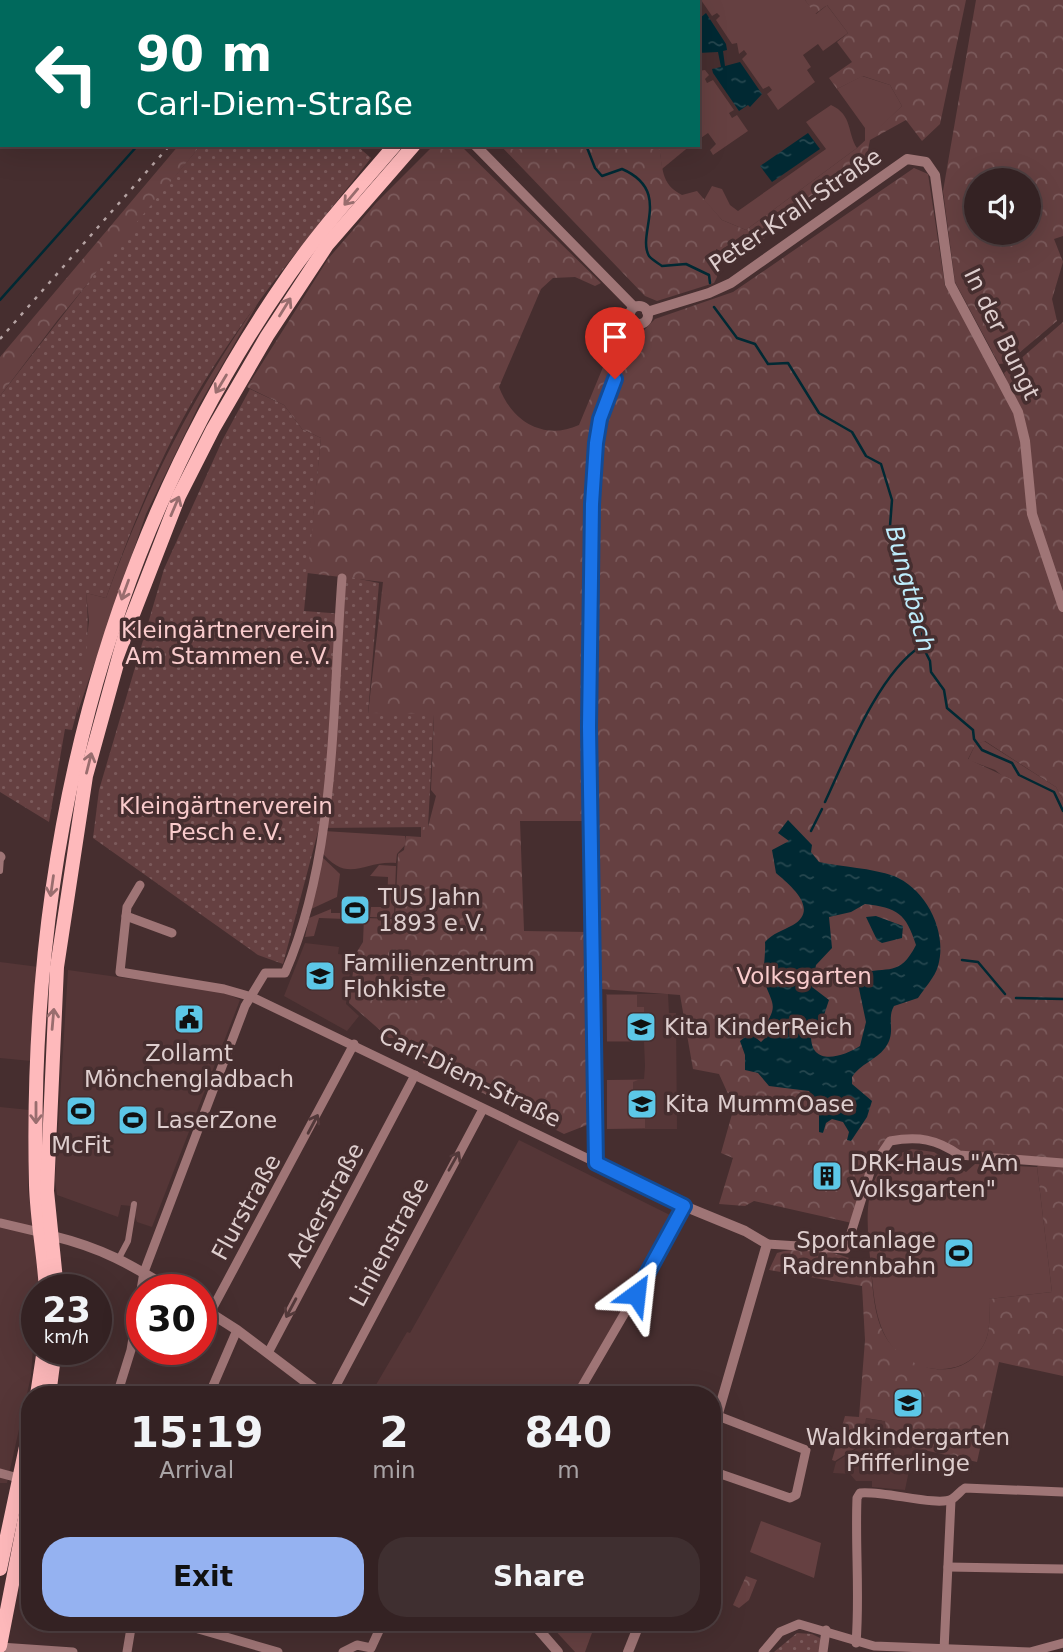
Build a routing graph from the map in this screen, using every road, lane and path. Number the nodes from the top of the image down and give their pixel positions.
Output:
1 (393, 147) edge
2 (412, 147) edge
3 (477, 147) edge
4 (926, 162) joint
5 (634, 307) junction
6 (648, 312) junction
7 (635, 323) junction
8 (342, 578) dead end
9 (1063, 607) edge
10 (1, 856) edge
11 (0, 872) edge
12 (140, 885) dead end
13 (126, 916) junction
14 (172, 933) dead end
15 (252, 997) junction
16 (354, 1044) junction
17 (415, 1075) junction
18 (483, 1108) junction
19 (596, 1163) junction
20 (1063, 1163) edge
21 (134, 1204) dead end
22 (684, 1206) junction
23 (0, 1223) edge
24 (46, 1234) junction
25 (766, 1244) junction
26 (119, 1258) junction
27 (144, 1272) junction
28 (46, 1274) edge
29 (54, 1274) edge
30 (147, 1274) edge
31 (217, 1290) edge
32 (217, 1317) edge
33 (237, 1330) junction
34 (268, 1353) junction
35 (42, 1365) edge
36 (53, 1365) edge
37 (38, 1386) edge
38 (50, 1386) edge
39 (120, 1386) edge
40 (213, 1386) edge
41 (311, 1386) edge
42 (336, 1386) edge
43 (582, 1386) edge
44 (721, 1405) edge
45 (721, 1417) edge
46 (21, 1465) edge
47 (0, 1473) edge
48 (721, 1474) edge
49 (18, 1477) junction
50 (21, 1479) edge
51 (1063, 1492) edge
52 (951, 1500) junction
53 (21, 1537) edge
54 (948, 1567) junction
55 (0, 1569) edge
56 (1063, 1569) edge
57 (827, 1630) junction
58 (130, 1631) edge
59 (205, 1631) edge
60 (379, 1631) edge
61 (540, 1631) edge
62 (636, 1631) edge
63 (856, 1643) junction
64 (1063, 1643) edge
65 (0, 1646) edge
66 (886, 1650) edge
67 (941, 1651) edge
68 (73, 1652) edge
69 (127, 1652) edge
70 (278, 1652) edge
71 (343, 1652) edge
72 (558, 1652) edge
73 (628, 1652) edge
74 (763, 1652) edge
75 (824, 1652) edge

1 -> 24 main road
24 -> 2 main road
3 - 5 street
4 - 6 street, Peter-Krall-Straße
4 - 9 street, In der Bungt
5 - 6 street
5 - 7 street
6 - 7 street
7 - 19 street
8 - 15 street
10 - 11 street
12 - 13 street, Carl-Diem-Straße
13 - 14 street
13 - 15 street, Carl-Diem-Straße
15 - 16 street, Carl-Diem-Straße
15 - 27 street
16 - 17 street, Carl-Diem-Straße
31 -> 16 street, Flurstraße
17 - 18 street, Carl-Diem-Straße
17 -> 34 street, Ackerstraße
18 - 19 street, Carl-Diem-Straße
42 -> 18 street, Linienstraße
19 - 22 street, Carl-Diem-Straße
20 - 25 street, Carl-Diem-Straße
21 - 26 street
22 - 25 street, Carl-Diem-Straße
22 - 43 street
23 - 24 street
24 - 26 street
24 - 28 main road
24 - 29 main road
25 - 44 street
26 - 27 street
27 - 30 street
27 - 39 street
32 - 33 street
33 - 34 street
33 - 40 street
34 - 41 street
35 - 37 main road
36 - 38 main road
45 - 48 street
46 - 49 main road
47 - 49 street
49 - 50 street
49 - 55 main road
51 - 52 street
52 - 54 street
52 - 63 street
53 - 65 main road
54 - 56 street
54 - 67 street
57 - 63 street
57 - 74 street
57 - 75 street
58 - 69 street
59 - 70 street
60 - 71 street
61 - 72 street
62 - 73 street
63 - 66 street
64 - 67 street
65 - 68 street
66 - 67 street

